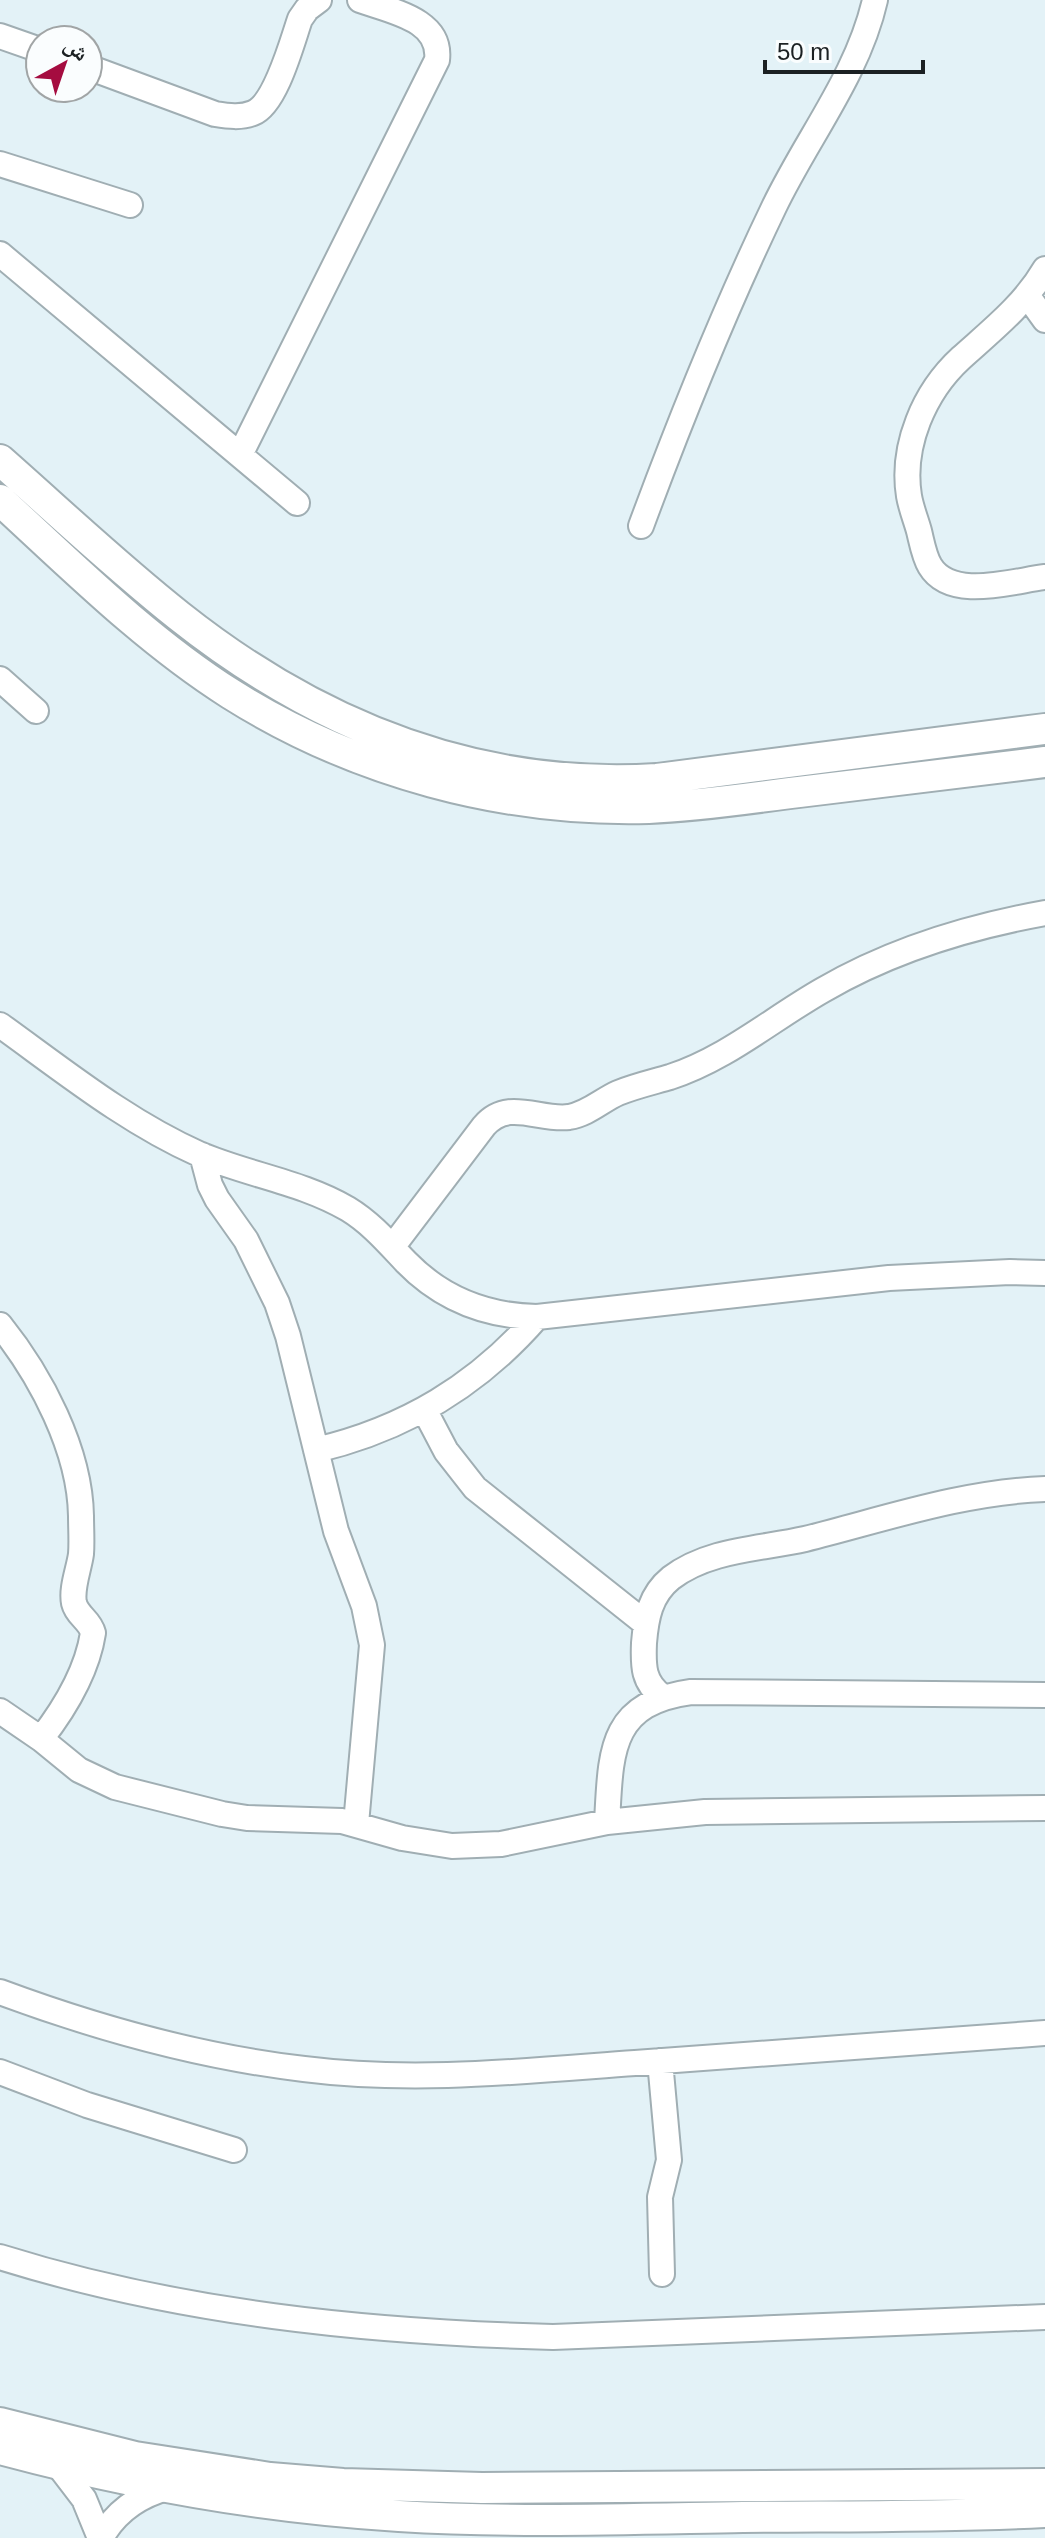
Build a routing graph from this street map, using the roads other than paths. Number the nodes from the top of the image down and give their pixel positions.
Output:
1 (319, 0) edge
2 (360, 0) edge
3 (875, 0) edge
4 (0, 36) edge
5 (24, 44) edge
6 (104, 73) edge
7 (0, 164) edge
8 (130, 205) dead end
9 (0, 254) edge
10 (1045, 269) edge
11 (1027, 295) junction
12 (1045, 320) edge
13 (240, 455) junction
14 (0, 460) edge
15 (0, 500) edge
16 (297, 503) dead end
17 (641, 526) dead end
18 (1045, 577) edge
19 (0, 679) edge
20 (36, 711) dead end
21 (1045, 729) edge
22 (1045, 762) edge
23 (1045, 913) edge
24 (0, 1025) edge
25 (202, 1155) junction
26 (393, 1246) junction
27 (1045, 1273) edge
28 (537, 1317) junction
29 (0, 1325) edge
30 (425, 1411) junction
31 (316, 1450) junction
32 (1045, 1489) edge
33 (645, 1623) junction
34 (1045, 1695) edge
35 (663, 1697) junction
36 (0, 1711) edge
37 (41, 1739) junction
38 (1045, 1808) edge
39 (607, 1822) junction
40 (356, 1824) junction
41 (0, 1992) edge
42 (1045, 2033) edge
43 (660, 2061) junction
44 (0, 2072) edge
45 (234, 2150) dead end
46 (0, 2257) edge
47 (662, 2274) dead end
48 (1045, 2317) edge
49 (0, 2423) edge
50 (0, 2449) edge
51 (58, 2465) junction
52 (1045, 2484) edge
53 (167, 2488) junction
54 (1045, 2512) edge
55 (100, 2538) edge

1 - 6 street
2 - 13 street
3 - 17 street
4 - 5 street
7 - 8 street
9 - 13 street
10 - 11 street
11 - 12 street
11 - 18 street
13 - 16 street
14 - 21 street
15 - 22 street
19 - 20 street
23 - 26 street
24 - 25 street
25 - 26 street
25 - 31 street
26 - 28 street
27 - 28 street
28 - 30 street
29 - 37 street
30 - 31 street
30 - 33 street
31 - 40 street
32 - 33 street
33 - 35 street
34 - 35 street
35 - 39 street
36 - 37 street
37 - 40 street
38 - 39 street
39 - 40 street
41 - 43 street
42 - 43 street
43 - 47 street
44 - 45 street
46 - 48 street
49 - 52 street
50 - 51 street
51 - 53 street
51 - 55 street
53 - 54 street
53 - 55 street

